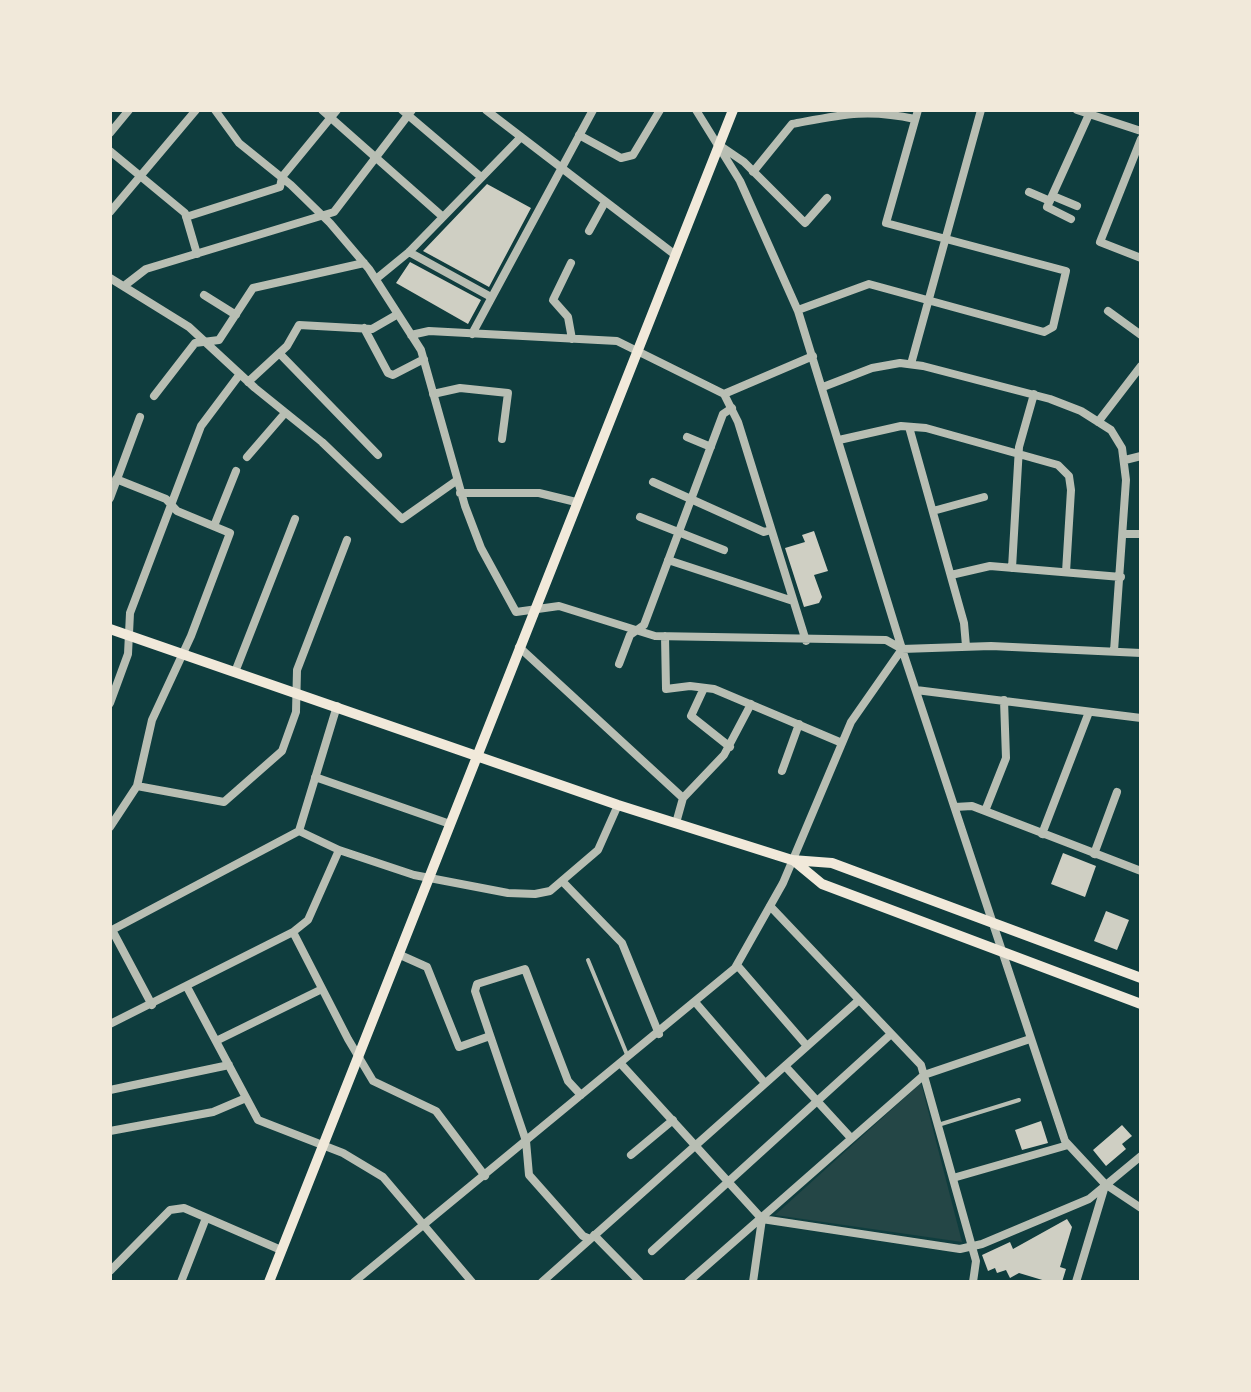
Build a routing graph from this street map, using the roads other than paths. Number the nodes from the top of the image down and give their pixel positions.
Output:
1 (129, 110) edge
2 (196, 110) edge
3 (215, 110) edge
4 (322, 110) edge
5 (486, 110) edge
6 (593, 110) edge
7 (660, 110) edge
8 (696, 110) edge
9 (732, 110) edge
10 (982, 110) edge
11 (1077, 110) edge
12 (407, 112) edge
13 (1090, 112) edge
14 (334, 114) edge
15 (500, 114) edge
16 (916, 114) edge
17 (1141, 131) edge
18 (110, 133) edge
19 (579, 136) junction
20 (521, 137) junction
21 (1141, 139) edge
22 (718, 144) junction
23 (110, 151) edge
24 (378, 158) junction
25 (560, 168) junction
26 (753, 172) junction
27 (142, 177) junction
28 (282, 177) junction
29 (481, 177) junction
30 (1030, 192) dead end
31 (827, 198) dead end
32 (1051, 198) junction
33 (605, 202) junction
34 (1077, 206) dead end
35 (110, 212) edge
36 (324, 215) junction
37 (186, 217) junction
38 (443, 217) junction
39 (1071, 219) dead end
40 (589, 231) dead end
41 (946, 238) junction
42 (409, 252) junction
43 (197, 254) junction
44 (674, 254) junction
45 (1141, 258) edge
46 (571, 262) dead end
47 (364, 263) junction
48 (110, 278) edge
49 (376, 279) junction
50 (124, 286) junction
51 (204, 295) dead end
52 (491, 298) junction
53 (927, 301) junction
54 (798, 310) junction
55 (1108, 311) dead end
56 (398, 314) junction
57 (236, 315) junction
58 (364, 328) junction
59 (472, 334) junction
60 (411, 335) junction
61 (1141, 335) edge
62 (572, 338) junction
63 (206, 343) junction
64 (636, 350) junction
65 (280, 354) junction
66 (813, 356) junction
67 (424, 359) junction
68 (910, 364) junction
69 (1141, 366) edge
70 (240, 374) junction
71 (248, 382) junction
72 (822, 387) junction
73 (433, 394) junction
74 (724, 394) junction
75 (1034, 394) junction
76 (154, 396) dead end
77 (732, 408) junction
78 (285, 413) junction
79 (140, 417) dead end
80 (1098, 422) junction
81 (910, 427) junction
82 (686, 437) dead end
83 (502, 440) dead end
84 (839, 440) junction
85 (710, 447) junction
86 (1018, 453) junction
87 (378, 454) dead end
88 (1141, 456) edge
89 (247, 457) dead end
90 (1125, 460) junction
91 (236, 471) dead end
92 (116, 479) junction
93 (456, 481) junction
94 (653, 482) dead end
95 (460, 493) junction
96 (984, 497) dead end
97 (110, 498) edge
98 (692, 499) junction
99 (576, 502) junction
100 (172, 506) junction
101 (933, 511) junction
102 (640, 517) dead end
103 (295, 519) dead end
104 (214, 526) junction
105 (772, 530) junction
106 (679, 532) junction
107 (1124, 534) junction
108 (1141, 534) edge
109 (348, 540) dead end
110 (724, 550) dead end
111 (668, 560) junction
112 (1012, 568) junction
113 (1066, 572) junction
114 (951, 575) junction
115 (1121, 577) junction
116 (794, 601) junction
117 (534, 608) junction
118 (110, 629) edge
119 (637, 631) junction
120 (130, 636) junction
121 (665, 636) junction
122 (806, 641) junction
123 (966, 646) junction
124 (518, 647) junction
125 (902, 649) junction
126 (1114, 651) junction
127 (182, 654) junction
128 (1141, 654) edge
129 (619, 664) dead end
130 (235, 672) junction
131 (704, 688) junction
132 (916, 690) junction
133 (296, 692) junction
134 (1004, 700) junction
135 (110, 703) edge
136 (751, 704) junction
137 (337, 706) junction
138 (1089, 712) junction
139 (1141, 718) edge
140 (799, 724) junction
141 (842, 743) junction
142 (730, 747) junction
143 (476, 755) junction
144 (782, 771) dead end
145 (315, 777) junction
146 (136, 786) junction
147 (1117, 792) dead end
148 (682, 798) junction
149 (618, 805) junction
150 (956, 807) junction
151 (985, 811) junction
152 (112, 821) edge
153 (676, 823) junction
154 (450, 824) junction
155 (299, 831) junction
156 (1042, 834) junction
157 (340, 850) junction
158 (1094, 854) junction
159 (792, 860) junction
160 (1141, 872) edge
161 (430, 876) junction
162 (563, 882) junction
163 (770, 906) junction
164 (993, 924) junction
165 (111, 930) edge
166 (293, 932) junction
167 (1002, 952) junction
168 (398, 954) junction
169 (588, 960) dead end
170 (737, 965) junction
171 (1141, 978) edge
172 (187, 987) junction
173 (322, 990) junction
174 (859, 1000) junction
175 (694, 1002) junction
176 (1141, 1004) edge
177 (152, 1006) junction
178 (110, 1024) edge
179 (658, 1034) junction
180 (891, 1034) junction
181 (490, 1036) junction
182 (1030, 1039) junction
183 (216, 1041) junction
184 (806, 1046) junction
185 (357, 1054) junction
186 (624, 1061) junction
187 (229, 1065) junction
188 (785, 1066) junction
189 (924, 1075) junction
190 (765, 1083) junction
191 (110, 1090) edge
192 (581, 1095) junction
193 (246, 1098) junction
194 (1019, 1100) dead end
195 (818, 1101) junction
196 (673, 1120) junction
197 (938, 1125) junction
198 (110, 1131) edge
199 (851, 1138) junction
200 (526, 1141) junction
201 (696, 1144) junction
202 (1068, 1145) junction
203 (322, 1146) junction
204 (631, 1155) dead end
205 (1141, 1156) edge
206 (485, 1176) junction
207 (952, 1178) junction
208 (729, 1180) junction
209 (1105, 1184) junction
210 (1141, 1208) edge
211 (206, 1218) junction
212 (762, 1218) junction
213 (424, 1226) junction
214 (592, 1237) junction
215 (971, 1246) junction
216 (281, 1250) junction
217 (652, 1251) dead end
218 (110, 1271) edge
219 (181, 1282) edge
220 (269, 1282) edge
221 (354, 1282) edge
222 (472, 1282) edge
223 (542, 1282) edge
224 (640, 1282) edge
225 (688, 1282) edge
226 (753, 1282) edge
227 (973, 1282) edge
228 (1076, 1282) edge

1 - 18 street
2 - 27 street
3 - 28 street
4 - 14 street
5 - 15 street
6 - 19 street
7 - 19 street
8 - 22 street
9 - 22 main road
10 - 41 street
11 - 13 street
12 - 24 street
12 - 29 street
13 - 17 street
13 - 32 street
14 - 24 street
14 - 28 street
15 - 20 street
16 - 26 street
16 - 41 street
19 - 25 street
20 - 25 street
20 - 29 street
21 - 45 street
22 - 26 street
22 - 44 main road
22 - 54 street
23 - 27 street
24 - 36 street
24 - 38 street
25 - 33 street
25 - 52 street
26 - 31 street
27 - 35 street
27 - 37 street
28 - 36 street
28 - 37 street
29 - 38 street
30 - 32 street
32 - 34 street
32 - 39 street
33 - 40 street
33 - 44 street
36 - 43 street
36 - 47 street
37 - 43 street
38 - 42 street
41 - 53 street
41 - 53 street
42 - 49 street
42 - 52 street
43 - 50 street
44 - 64 main road
46 - 62 street
47 - 49 street
47 - 57 street
48 - 50 street
49 - 56 street
50 - 63 street
51 - 57 street
52 - 59 street
53 - 54 street
53 - 68 street
54 - 66 street
55 - 61 street
56 - 58 street
56 - 60 street
57 - 63 street
58 - 65 street
58 - 67 street
59 - 60 street
59 - 62 street
60 - 67 street
62 - 64 street
63 - 70 street
63 - 76 street
64 - 74 street
64 - 99 main road
65 - 71 street
65 - 87 street
66 - 72 street
66 - 74 street
67 - 73 street
68 - 72 street
68 - 75 street
69 - 80 street
70 - 71 street
70 - 100 street
71 - 78 street
72 - 84 street
73 - 83 street
73 - 93 street
74 - 77 street
75 - 80 street
75 - 86 street
77 - 85 street
77 - 105 street
78 - 89 street
78 - 93 street
79 - 92 street
80 - 90 street
81 - 84 street
81 - 86 street
81 - 101 street
82 - 85 street
84 - 125 street
85 - 98 street
86 - 112 street
86 - 113 street
88 - 90 street
90 - 107 street
91 - 104 street
92 - 97 street
92 - 100 street
93 - 95 street
94 - 98 street
95 - 99 street
95 - 117 street
96 - 101 street
98 - 105 street
98 - 106 street
99 - 117 main road
100 - 104 street
100 - 120 street
101 - 114 street
102 - 106 street
103 - 130 street
104 - 127 street
105 - 116 street
106 - 110 street
106 - 111 street
107 - 108 street
107 - 115 street
109 - 133 street
111 - 116 street
111 - 119 street
112 - 113 street
112 - 114 street
113 - 115 street
114 - 123 street
115 - 126 street
116 - 122 street
117 - 119 street
117 - 124 main road
118 - 120 main road
119 - 121 street
119 - 129 street
120 - 127 main road
120 - 135 street
121 - 122 street
121 - 131 street
122 - 125 street
123 - 125 street
123 - 126 street
124 - 143 main road
124 - 148 street
125 - 132 street
125 - 141 street
126 - 128 street
127 - 130 main road
127 - 146 street
130 - 133 main road
131 - 136 street
131 - 142 street
132 - 134 street
132 - 150 street
133 - 137 main road
133 - 146 street
134 - 138 street
134 - 151 street
136 - 140 street
136 - 142 street
137 - 143 main road
137 - 145 street
138 - 139 street
138 - 156 street
140 - 141 street
140 - 144 street
141 - 159 street
142 - 148 street
143 - 149 main road
143 - 154 main road
145 - 154 street
145 - 155 street
146 - 152 street
147 - 158 street
148 - 153 street
149 - 153 main road
149 - 162 street
150 - 151 street
150 - 164 street
151 - 156 street
153 - 159 main road
154 - 161 main road
155 - 157 street
155 - 165 street
156 - 158 street
157 - 161 street
157 - 166 street
158 - 160 street
159 - 163 street
159 - 164 main road
159 - 167 main road
161 - 162 street
161 - 168 main road
162 - 179 street
163 - 170 street
163 - 174 street
164 - 167 street
164 - 171 main road
165 - 177 street
166 - 172 street
166 - 173 street
167 - 176 main road
167 - 182 street
168 - 181 street
168 - 185 main road
169 - 186 lane
170 - 175 street
170 - 184 street
172 - 177 street
172 - 183 street
173 - 183 street
173 - 185 street
174 - 180 street
174 - 184 street
175 - 179 street
175 - 190 street
177 - 178 street
179 - 186 street
180 - 189 street
180 - 195 street
181 - 192 street
181 - 200 street
182 - 189 street
182 - 202 street
183 - 187 street
184 - 188 street
185 - 203 main road
185 - 206 street
186 - 192 street
186 - 196 street
187 - 191 street
187 - 193 street
188 - 190 street
188 - 195 street
189 - 197 street
189 - 199 street
190 - 201 street
192 - 200 street
193 - 198 street
193 - 203 street
194 - 197 lane
195 - 199 street
195 - 208 street
196 - 201 street
196 - 204 street
197 - 207 street
199 - 212 street
200 - 206 street
200 - 214 street
201 - 208 street
201 - 214 street
202 - 207 street
202 - 209 street
203 - 213 street
203 - 216 main road
205 - 209 street
206 - 213 street
207 - 215 street
208 - 212 street
208 - 217 street
209 - 210 street
209 - 215 street
209 - 228 street
211 - 216 street
211 - 218 street
211 - 219 street
212 - 215 street
212 - 225 street
212 - 226 street
213 - 221 street
213 - 222 street
214 - 223 street
214 - 224 street
215 - 227 street
216 - 220 main road

